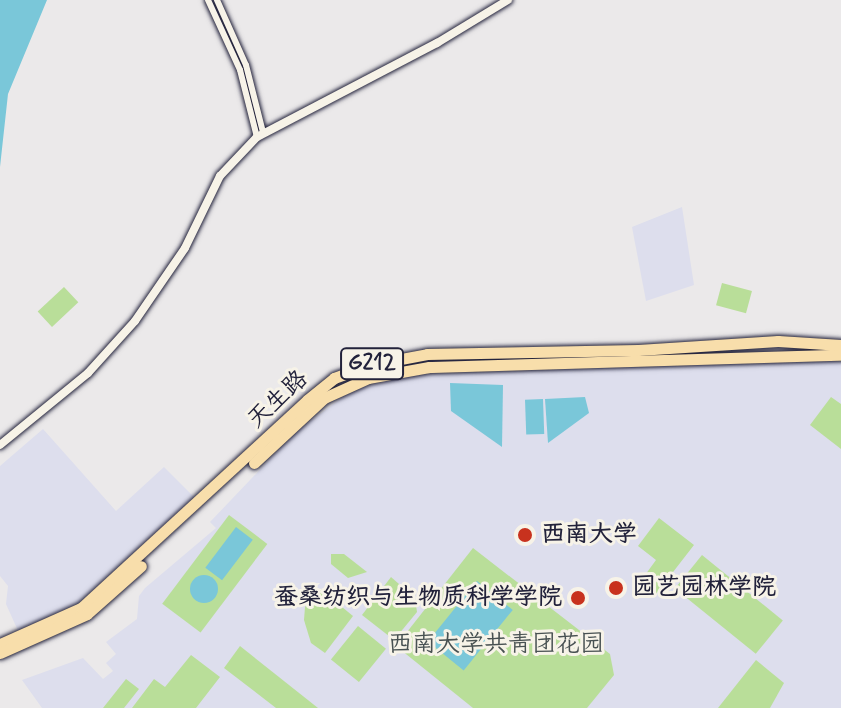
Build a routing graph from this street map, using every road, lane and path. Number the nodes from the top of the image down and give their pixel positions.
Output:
1 (208, 0) edge
2 (217, 0) edge
3 (508, 0) edge
4 (260, 134) junction
5 (841, 345) edge
6 (841, 355) edge
7 (0, 445) edge
8 (0, 644) edge
9 (0, 653) edge

1 - 4 street
2 - 4 street
3 - 4 street
4 - 7 street
5 - 8 highway, 天生路 / G212
6 - 9 highway, 天生路 / G212

